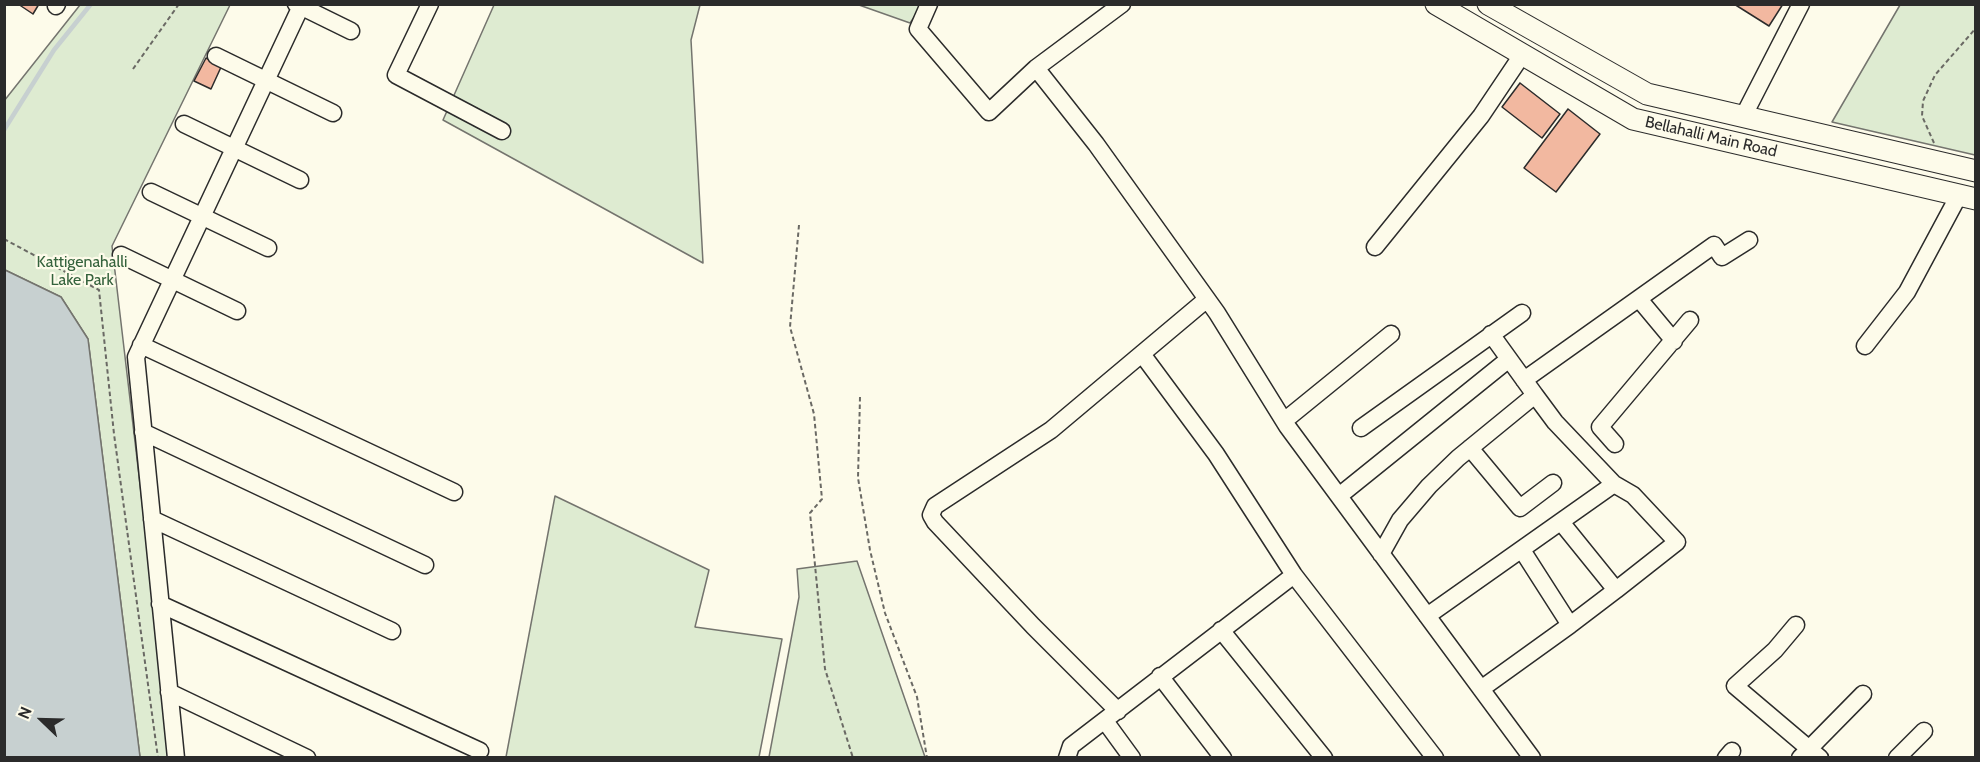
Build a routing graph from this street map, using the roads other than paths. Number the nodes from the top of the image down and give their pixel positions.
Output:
1 (430, 4) edge
2 (929, 4) edge
3 (1122, 4) edge
4 (1436, 4) edge
5 (1488, 4) edge
6 (1801, 4) edge
7 (300, 5) edge
8 (351, 31) dead end
9 (1522, 55) junction
10 (216, 57) dead end
11 (1036, 68) junction
12 (266, 81) junction
13 (333, 113) dead end
14 (1743, 117) junction
15 (184, 124) dead end
16 (502, 131) dead end
17 (234, 148) junction
18 (1976, 171) edge
19 (300, 180) dead end
20 (151, 192) dead end
21 (1967, 197) edge
22 (202, 216) junction
23 (1749, 240) dead end
24 (1375, 247) dead end
25 (268, 248) dead end
26 (120, 255) dead end
27 (172, 280) junction
28 (1207, 299) junction
29 (1640, 299) junction
30 (237, 311) dead end
31 (1522, 313) dead end
32 (1690, 320) dead end
33 (1391, 334) dead end
34 (1491, 334) junction
35 (1674, 340) junction
36 (141, 345) junction
37 (1865, 346) dead end
38 (1142, 354) junction
39 (1509, 359) junction
40 (1524, 380) junction
41 (1535, 395) junction
42 (1284, 421) junction
43 (1362, 428) dead end
44 (143, 432) junction
45 (1615, 444) dead end
46 (1470, 448) junction
47 (1553, 483) dead end
48 (1614, 484) junction
49 (454, 492) dead end
50 (1339, 496) junction
51 (152, 519) junction
52 (1561, 522) junction
53 (1522, 550) junction
54 (1382, 554) junction
55 (425, 565) dead end
56 (1294, 575) junction
57 (1616, 590) junction
58 (160, 604) junction
59 (1427, 616) junction
60 (1570, 625) junction
61 (1796, 626) dead end
62 (1221, 630) junction
63 (392, 631) dead end
64 (1160, 676) junction
65 (1481, 689) junction
66 (169, 692) junction
67 (1863, 693) dead end
68 (1111, 716) junction
69 (1924, 730) dead end
70 (480, 751) dead end
71 (1810, 755) edge
72 (176, 758) edge
73 (307, 758) edge
74 (1067, 758) edge
75 (1132, 758) edge
76 (1223, 758) edge
77 (1324, 758) edge
78 (1435, 758) edge
79 (1532, 758) edge
80 (1897, 758) edge

1 - 16 street
2 - 11 street
3 - 11 street
4 - 9 main road, Bellahalli Main Road
5 - 14 main road, Bellahalli Main Road
6 - 14 street
7 - 8 street
7 - 12 street
9 - 21 main road, Bellahalli Main Road
9 - 24 street
10 - 12 street
11 - 28 street
12 - 13 street
12 - 17 street
14 - 18 main road, Bellahalli Main Road
15 - 17 street
17 - 19 street
17 - 22 street
20 - 22 street
21 - 37 street
22 - 25 street
22 - 27 street
23 - 29 street
26 - 27 street
27 - 30 street
27 - 36 street
28 - 38 street
28 - 42 street
29 - 35 street
29 - 40 street
31 - 34 street
32 - 35 street
33 - 42 street
34 - 39 street
34 - 43 street
35 - 45 street
36 - 44 street
36 - 49 street
38 - 56 street
38 - 68 street
39 - 40 street
39 - 50 street
40 - 41 street
41 - 46 street
41 - 48 street
42 - 50 street
44 - 51 street
44 - 55 street
46 - 47 street
46 - 54 street
48 - 52 street
48 - 57 street
50 - 54 street
51 - 58 street
51 - 63 street
52 - 53 street
52 - 57 street
53 - 59 street
53 - 60 street
54 - 59 street
56 - 62 street
56 - 78 street
57 - 60 street
58 - 66 street
58 - 70 street
59 - 65 street
60 - 65 street
61 - 71 street
62 - 64 street
62 - 77 street
64 - 68 street
64 - 76 street
65 - 79 street
66 - 72 street
66 - 73 street
67 - 71 street
68 - 74 street
68 - 75 street
69 - 80 street

